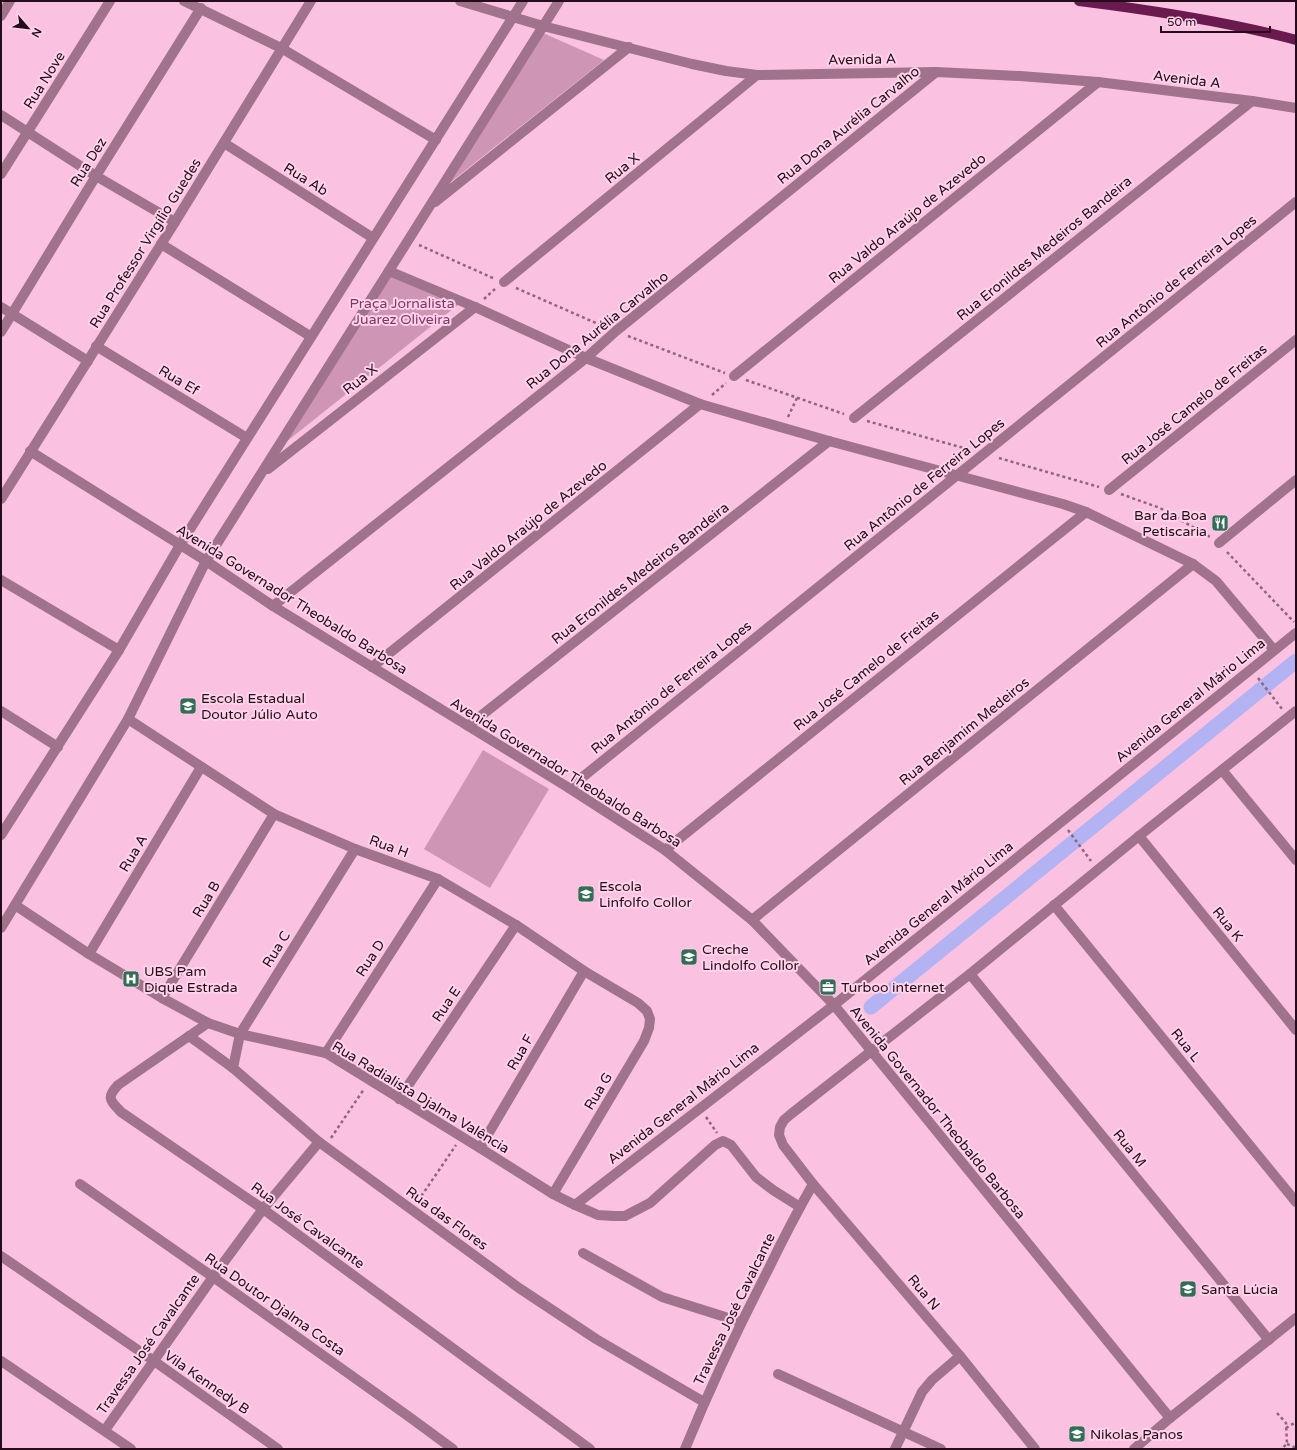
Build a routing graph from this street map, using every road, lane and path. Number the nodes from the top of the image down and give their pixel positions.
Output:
1 (10, 1) edge
2 (110, 1) edge
3 (184, 1) edge
4 (310, 1) edge
5 (460, 1) edge
6 (523, 1) edge
7 (559, 1) edge
8 (1079, 1) edge
9 (201, 8) junction
10 (1, 16) edge
11 (513, 17) junction
12 (544, 26) junction
13 (1296, 40) edge
14 (629, 47) junction
15 (281, 48) junction
16 (936, 72) junction
17 (757, 75) junction
18 (1098, 82) junction
19 (1252, 101) junction
20 (1296, 108) edge
21 (1, 115) edge
22 (27, 132) junction
23 (436, 140) junction
24 (224, 143) junction
25 (1, 174) edge
26 (96, 176) junction
27 (1296, 202) edge
28 (429, 206) junction
29 (175, 222) junction
30 (373, 238) junction
31 (161, 244) junction
32 (389, 271) junction
33 (504, 282) joint
34 (1, 307) edge
35 (475, 307) junction
36 (12, 314) junction
37 (1, 332) edge
38 (310, 336) junction
39 (1296, 340) edge
40 (96, 346) junction
41 (586, 358) junction
42 (88, 361) junction
43 (734, 376) joint
44 (797, 398) dead end
45 (700, 404) junction
46 (854, 418) dead end
47 (782, 428) junction
48 (247, 438) junction
49 (829, 441) junction
50 (30, 451) junction
51 (263, 473) junction
52 (958, 475) junction
53 (1296, 480) edge
54 (1109, 490) dead end
55 (1, 499) edge
56 (1086, 512) junction
57 (1219, 542) dead end
58 (180, 545) junction
59 (206, 561) junction
60 (1193, 564) junction
61 (1, 580) edge
62 (273, 606) junction
63 (1296, 633) edge
64 (118, 650) junction
65 (1274, 650) junction
66 (372, 668) junction
67 (1260, 681) dead end
68 (1272, 696) dead end
69 (1, 711) edge
70 (1296, 711) edge
71 (128, 719) junction
72 (468, 726) junction
73 (58, 746) junction
74 (201, 766) junction
75 (1222, 770) junction
76 (569, 788) junction
77 (274, 814) junction
78 (1071, 834) dead end
79 (1, 835) edge
80 (1139, 836) junction
81 (355, 849) junction
82 (665, 850) junction
83 (1083, 850) dead end
84 (1296, 860) edge
85 (438, 878) junction
86 (15, 905) junction
87 (1054, 905) junction
88 (752, 920) junction
89 (516, 925) junction
90 (1, 928) edge
91 (89, 954) junction
92 (584, 971) junction
93 (970, 974) junction
94 (162, 998) junction
95 (638, 1003) joint
96 (836, 1007) junction
97 (208, 1023) junction
98 (1296, 1030) edge
99 (240, 1034) junction
100 (189, 1036) junction
101 (871, 1051) junction
102 (326, 1054) junction
103 (233, 1068) junction
104 (370, 1081) junction
105 (399, 1099) junction
106 (700, 1108) junction
107 (462, 1136) junction
108 (727, 1143) junction
109 (322, 1144) junction
110 (480, 1148) junction
111 (80, 1184) dead end
112 (813, 1184) junction
113 (553, 1194) junction
114 (1296, 1202) edge
115 (575, 1205) junction
116 (800, 1206) junction
117 (263, 1209) junction
118 (412, 1210) junction
119 (583, 1253) dead end
120 (1, 1256) edge
121 (213, 1277) junction
122 (1296, 1318) edge
123 (741, 1322) junction
124 (1269, 1340) junction
125 (960, 1356) junction
126 (1, 1361) edge
127 (154, 1361) junction
128 (778, 1374) dead end
129 (704, 1402) junction
130 (1277, 1413) dead end
131 (1170, 1418) junction
132 (1296, 1422) edge
133 (1286, 1429) junction
134 (104, 1430) junction
135 (903, 1432) junction
136 (1287, 1444) junction
137 (1296, 1448) edge
138 (131, 1449) edge
139 (278, 1449) edge
140 (453, 1449) edge
141 (590, 1449) edge
142 (686, 1449) edge
143 (895, 1449) edge
144 (941, 1449) edge
145 (1035, 1449) edge
146 (1134, 1449) edge
147 (1281, 1449) edge

1 - 10 street
2 - 22 street, Rua Nove
3 - 9 street
4 - 15 street, Rua Professor Virgílio Guedes
5 - 11 street, Avenida A
6 - 11 street
7 - 12 street
8 - 13 main road
9 - 15 street
9 - 26 street, Rua Dez
11 - 12 street, Avenida A
11 - 23 street
12 - 14 street, Avenida A
12 - 28 street
14 - 17 street, Avenida A
14 - 28 street
15 - 23 street
15 - 24 street, Rua Professor Virgílio Guedes
16 - 17 street, Avenida A
16 - 18 street, Avenida A
16 - 41 street, Rua Dona Aurélia Carvalho
17 - 33 street, Rua X
18 - 19 street, Avenida A
18 - 43 street, Rua Valdo Araújo de Azevedo
19 - 20 street, Avenida A
19 - 46 street, Rua Eronildes Medeiros Bandeira
21 - 22 street
22 - 25 street, Rua Nove
22 - 26 street
23 - 30 street
24 - 29 street, Rua Professor Virgílio Guedes
24 - 30 street, Rua Ab
26 - 29 street
26 - 36 street, Rua Dez
27 - 52 street, Rua Antônio de Ferreira Lopes
28 - 32 street
29 - 31 street, Rua Professor Virgílio Guedes
30 - 38 street
31 - 38 street
31 - 40 street, Rua Professor Virgílio Guedes
32 - 35 street
32 - 51 street
33 - 35 path
34 - 36 street
35 - 41 street
35 - 51 street, Rua X
36 - 37 street, Rua Dez
36 - 42 street
38 - 48 street
39 - 54 street, Rua José Camelo de Freitas
40 - 42 street, Rua Professor Virgílio Guedes
40 - 48 street, Rua Ef
41 - 45 street
41 - 62 street, Rua Dona Aurélia Carvalho
42 - 50 street, Rua Professor Virgílio Guedes
43 - 45 path
44 - 47 path
45 - 47 street
45 - 66 street, Rua Valdo Araújo de Azevedo
47 - 49 street
48 - 58 street
49 - 52 street
49 - 72 street, Rua Eronildes Medeiros Bandeira
50 - 55 street, Rua Professor Virgílio Guedes
50 - 58 street, Avenida Governador Theobaldo Barbosa
51 - 59 street
52 - 56 street
52 - 76 street, Rua Antônio de Ferreira Lopes
53 - 57 street
56 - 60 street
56 - 82 street, Rua José Camelo de Freitas
58 - 59 street, Avenida Governador Theobaldo Barbosa
58 - 64 street
59 - 62 street, Avenida Governador Theobaldo Barbosa
59 - 71 street
60 - 65 street
60 - 88 street, Rua Benjamim Medeiros
61 - 64 street
62 - 66 street, Avenida Governador Theobaldo Barbosa
63 - 65 street, Avenida General Mário Lima
64 - 73 street
65 - 96 street, Avenida General Mário Lima
66 - 72 street, Avenida Governador Theobaldo Barbosa
67 - 68 path
69 - 73 street
70 - 75 street
71 - 74 street, Rua H
71 - 86 street
72 - 76 street, Avenida Governador Theobaldo Barbosa
73 - 79 street
74 - 77 street, Rua H
74 - 91 street, Rua A
75 - 80 street
75 - 84 street
76 - 82 street, Avenida Governador Theobaldo Barbosa
77 - 81 street, Rua H
77 - 94 street, Rua B
78 - 83 path
80 - 87 street
80 - 98 street, Rua K
81 - 85 street, Rua H
81 - 99 street, Rua C
82 - 88 street, Avenida Governador Theobaldo Barbosa
85 - 89 street, Rua H
85 - 102 street, Rua D
86 - 90 street
86 - 91 street, Rua Radialista Djalma Valência
87 - 93 street
87 - 114 street, Rua L
88 - 96 street, Avenida Governador Theobaldo Barbosa
89 - 92 street, Rua H
89 - 105 street, Rua E
91 - 94 street, Rua Radialista Djalma Valência
92 - 95 street, Rua H
92 - 110 street, Rua F
93 - 101 street
93 - 124 street, Rua M
94 - 97 street, Rua Radialista Djalma Valência
95 - 113 street, Rua G
96 - 101 street, Avenida Governador Theobaldo Barbosa
96 - 106 street, Avenida General Mário Lima
97 - 99 street, Rua Radialista Djalma Valência
97 - 100 street, Rua José Cavalcante
99 - 102 street, Rua Radialista Djalma Valência
99 - 103 street, Rua C
100 - 103 street, Rua das Flores
100 - 117 street, Rua José Cavalcante
101 - 112 street, Rua N
101 - 131 street, Avenida Governador Theobaldo Barbosa
102 - 104 street, Rua Radialista Djalma Valência
103 - 109 street, Rua das Flores
104 - 105 street, Rua Radialista Djalma Valência
104 - 109 path
105 - 107 street, Rua Radialista Djalma Valência
106 - 108 path
106 - 115 street, Avenida General Mário Lima
107 - 110 street, Rua Radialista Djalma Valência
107 - 118 path
108 - 115 street, Rua Radialista Djalma Valência
108 - 116 street
109 - 117 street, Travessa José Cavalcante
109 - 118 street, Rua das Flores
110 - 113 street, Rua Radialista Djalma Valência
111 - 121 street, Rua Doutor Djalma Costa
112 - 116 street, Travessa José Cavalcante
112 - 125 street, Rua N
113 - 115 street, Rua Radialista Djalma Valência
116 - 123 street, Travessa José Cavalcante
117 - 121 street, Travessa José Cavalcante
117 - 141 street, Rua José Cavalcante
118 - 129 street, Rua das Flores
119 - 123 street
120 - 127 street, Vila Kennedy B
121 - 127 street, Travessa José Cavalcante
121 - 140 street, Rua Doutor Djalma Costa
122 - 124 street
123 - 129 street, Travessa José Cavalcante
124 - 131 street
125 - 135 street
125 - 145 street, Rua N
126 - 134 street
127 - 134 street, Travessa José Cavalcante
127 - 139 street, Vila Kennedy B
128 - 135 street
129 - 142 street, Travessa José Cavalcante
130 - 133 path
131 - 146 street
132 - 133 path
133 - 136 path
134 - 138 street
135 - 143 street
135 - 144 street
136 - 137 path
136 - 147 path

